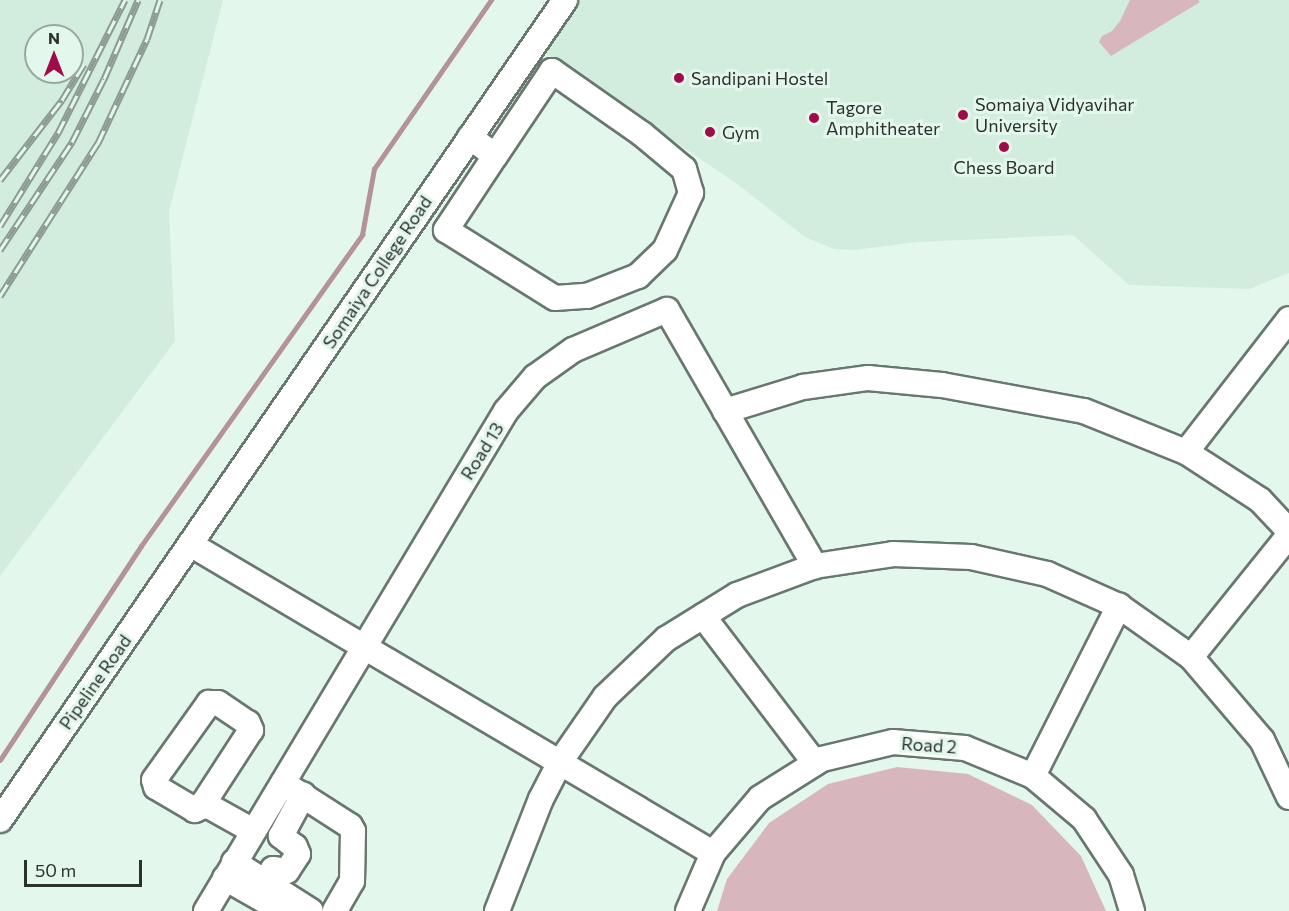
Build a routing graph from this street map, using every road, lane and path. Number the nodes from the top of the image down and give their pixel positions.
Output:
1 (565, 0) edge
2 (528, 54) junction
3 (552, 71) junction
4 (470, 137) junction
5 (495, 156) junction
6 (419, 210) junction
7 (446, 230) junction
8 (1289, 319) edge
9 (724, 411) junction
10 (1186, 452) junction
11 (1289, 531) edge
12 (1289, 535) edge
13 (190, 544) junction
14 (815, 566) junction
15 (1119, 606) junction
16 (703, 616) junction
17 (365, 647) junction
18 (1191, 657) junction
19 (560, 762) junction
20 (815, 764) junction
21 (1033, 776) junction
22 (293, 789) junction
23 (1289, 797) edge
24 (203, 803) dead end
25 (0, 820) edge
26 (254, 831) junction
27 (713, 853) junction
28 (230, 870) junction
29 (265, 882) junction
30 (206, 911) edge
31 (283, 911) edge
32 (311, 911) edge
33 (335, 911) edge
34 (497, 911) edge
35 (688, 911) edge
36 (1132, 911) edge

1 - 2 street, Somaiya College Road
2 - 3 street
2 - 4 street, Somaiya College Road
3 - 5 street
3 - 7 street
4 - 5 street
4 - 6 street, Somaiya College Road
5 - 7 street
6 - 7 street
6 - 13 street, Somaiya College Road
8 - 10 street
9 - 10 street
9 - 14 street, Road 13
9 - 17 street, Road 13
10 - 11 street
12 - 18 street
13 - 17 street
13 - 25 street, Pipeline Road
14 - 15 street
14 - 16 street
15 - 18 street
15 - 21 street
16 - 19 street
16 - 20 street
17 - 19 street
17 - 22 street, Road 13
18 - 23 street
19 - 27 street
19 - 34 street
20 - 21 street, Road 2
20 - 27 street, Road 2
21 - 36 street, Road 2
22 - 26 street, Road 13
22 - 29 street
22 - 33 street
24 - 26 street
26 - 28 street, Road 13
27 - 35 street, Road 2
28 - 29 street
28 - 30 street, Road 13
28 - 31 street
29 - 32 street

